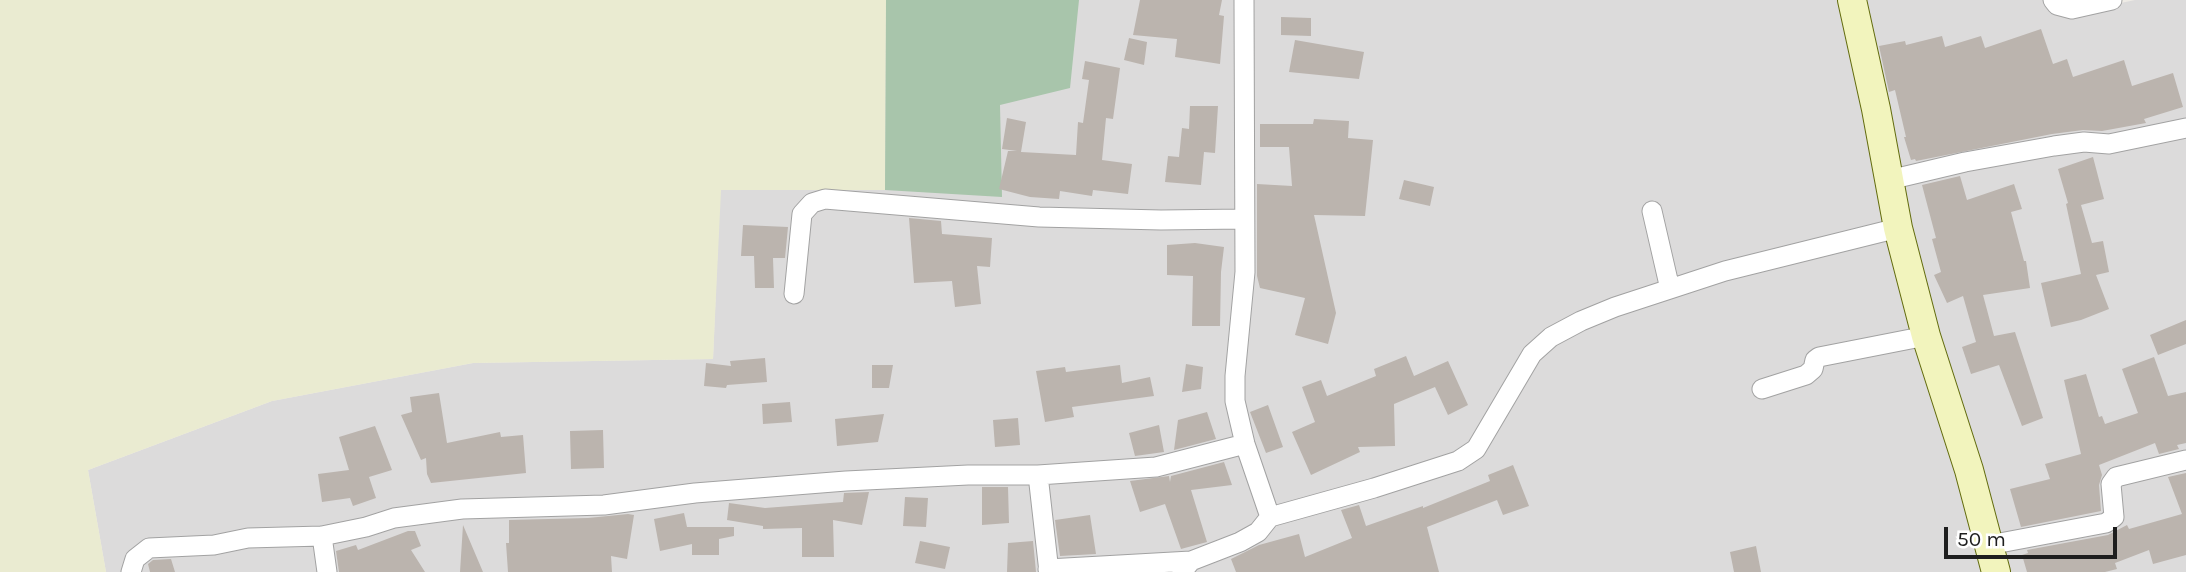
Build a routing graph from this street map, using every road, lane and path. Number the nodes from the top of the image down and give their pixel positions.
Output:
1 (1244, 0) edge
2 (1852, 0) edge
3 (2053, 0) edge
4 (2112, 0) edge
5 (2186, 128) edge
6 (1889, 180) junction
7 (1652, 211) dead end
8 (1244, 219) junction
9 (1898, 228) junction
10 (1670, 289) junction
11 (794, 294) dead end
12 (1926, 336) junction
13 (1762, 389) dead end
14 (1245, 444) junction
15 (2186, 460) edge
16 (1038, 475) junction
17 (1270, 517) junction
18 (322, 536) junction
19 (1989, 545) junction
20 (1186, 567) edge
21 (1048, 570) edge
22 (131, 572) edge
23 (327, 572) edge
24 (1996, 572) edge

1 - 8 street
2 - 6 street
3 - 4 street
5 - 6 street
6 - 9 street
7 - 10 street
8 - 11 street
8 - 14 street
9 - 10 street
9 - 12 street
10 - 17 street
12 - 13 street
12 - 19 street
14 - 16 street
14 - 17 street
15 - 19 street
16 - 18 street
16 - 21 street
17 - 20 street
18 - 22 street
18 - 23 street
19 - 24 street
20 - 21 street

